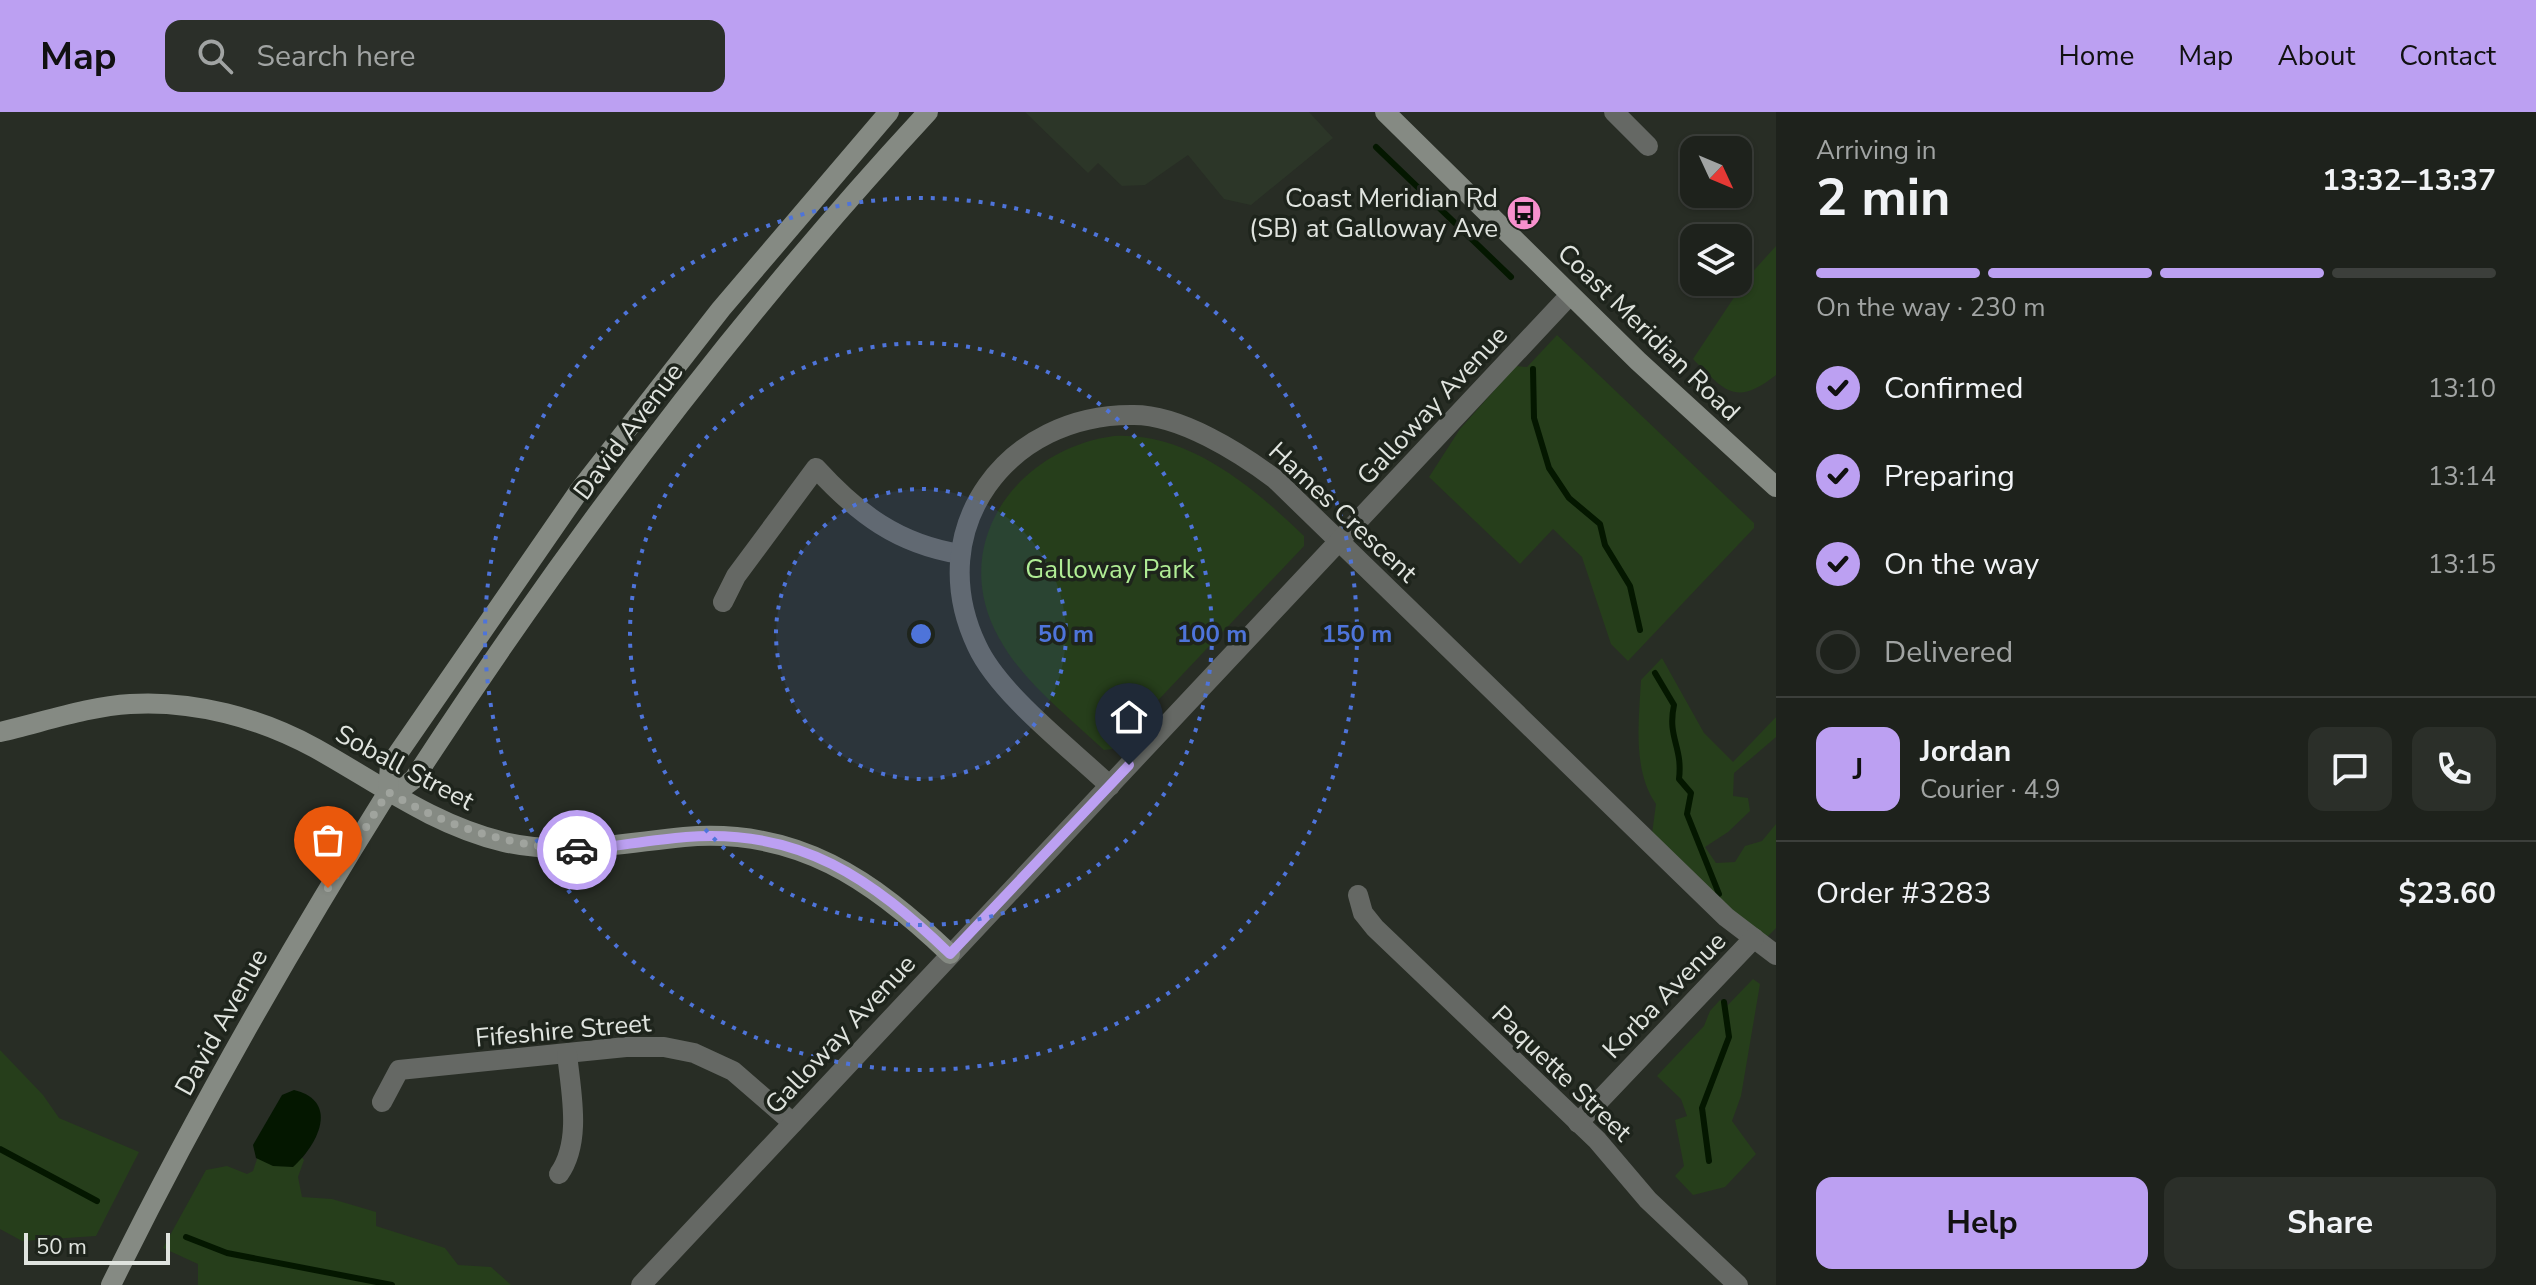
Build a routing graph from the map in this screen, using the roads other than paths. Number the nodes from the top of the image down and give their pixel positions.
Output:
1 (889, 112) edge
2 (928, 112) edge
3 (1385, 112) edge
4 (1614, 112) edge
5 (1648, 146) dead end
6 (1570, 295) junction
7 (1776, 487) edge
8 (1341, 541) junction
9 (960, 554) junction
10 (723, 602) dead end
11 (0, 732) edge
12 (1110, 786) junction
13 (388, 792) junction
14 (1358, 895) dead end
15 (1754, 938) junction
16 (950, 954) junction
17 (1776, 955) edge
18 (567, 1054) junction
19 (382, 1102) dead end
20 (793, 1123) junction
21 (1578, 1123) junction
22 (559, 1174) dead end
23 (111, 1285) edge
24 (641, 1285) edge
25 (1738, 1285) edge

1 - 13 main road, David Avenue
2 - 13 main road, David Avenue
3 - 6 main road, Coast Meridian Road
4 - 5 street
6 - 7 main road, Coast Meridian Road
6 - 8 street, Galloway Avenue
8 - 9 street, Hames Crescent
8 - 12 street, Galloway Avenue
8 - 15 street, Hames Crescent
9 - 10 street
9 - 12 street, Hames Crescent
11 - 13 main road, Soball Street
12 - 16 street, Galloway Avenue
13 - 16 main road, Soball Street
13 - 23 main road, David Avenue
14 - 21 street, Paquette Street
15 - 17 street, Hames Crescent
15 - 21 street, Korba Avenue
16 - 20 street, Galloway Avenue
18 - 19 street, Fifeshire Street
18 - 20 street, Fifeshire Street
18 - 22 street
20 - 24 street, Galloway Avenue
21 - 25 street, Paquette Street

